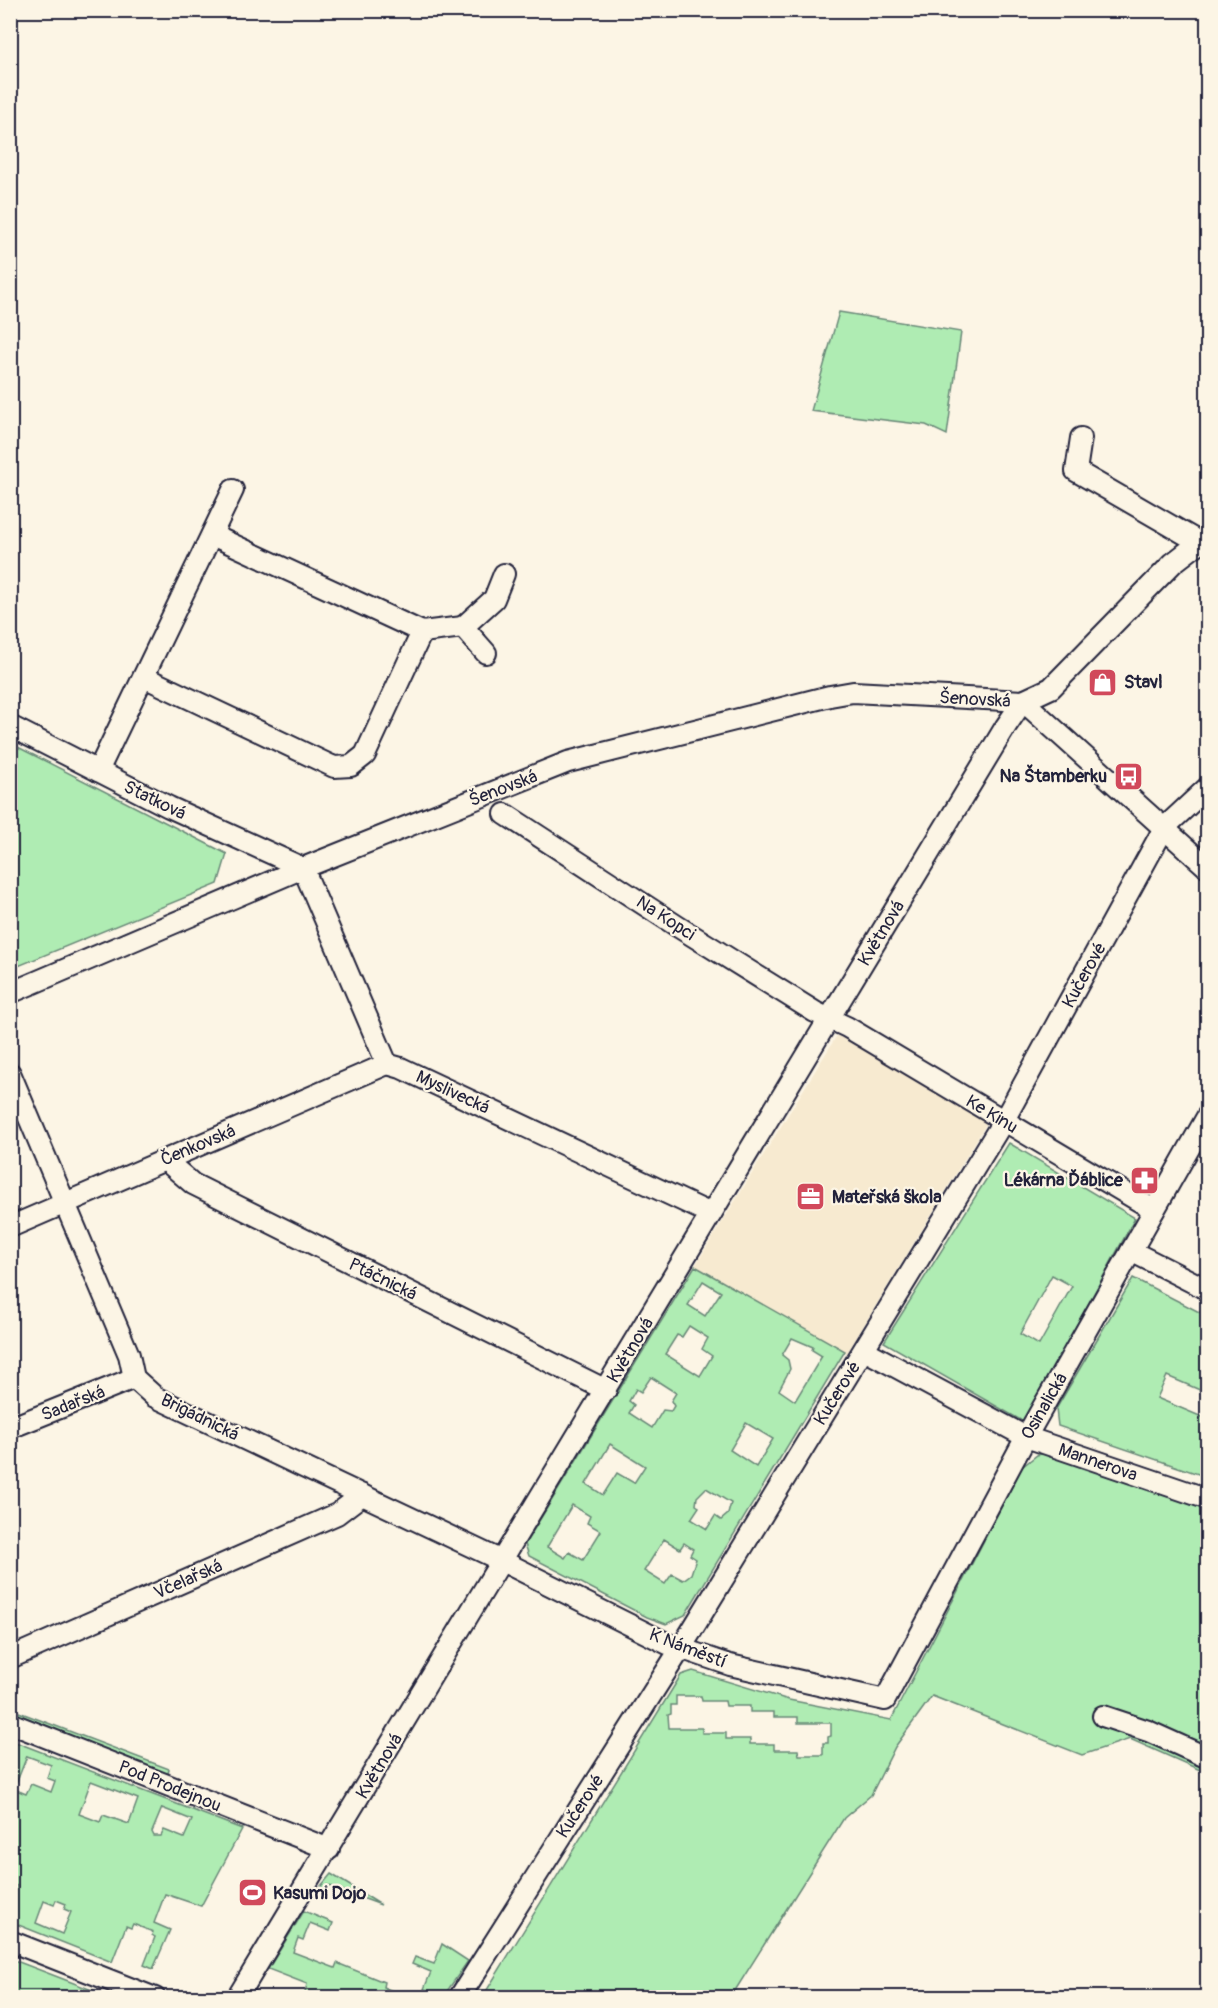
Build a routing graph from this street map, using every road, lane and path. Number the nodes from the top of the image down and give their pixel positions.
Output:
1 (1081, 438) dead end
2 (233, 490) dead end
3 (212, 535) junction
4 (1203, 539) edge
5 (504, 574) dead end
6 (463, 627) junction
7 (422, 632) junction
8 (486, 653) dead end
9 (144, 677) junction
10 (1023, 701) junction
11 (10, 726) edge
12 (98, 771) junction
13 (1208, 788) edge
14 (505, 814) dead end
15 (1164, 828) junction
16 (303, 868) junction
17 (1208, 868) edge
18 (10, 993) edge
19 (829, 1019) junction
20 (387, 1064) junction
21 (10, 1072) edge
22 (1208, 1115) edge
23 (1004, 1120) junction
24 (165, 1160) junction
25 (67, 1203) junction
26 (1154, 1210) junction
27 (711, 1214) junction
28 (10, 1227) edge
29 (1131, 1251) junction
30 (1208, 1290) edge
31 (864, 1350) junction
32 (134, 1378) junction
33 (606, 1390) junction
34 (10, 1428) edge
35 (1026, 1437) junction
36 (362, 1495) junction
37 (1208, 1499) edge
38 (502, 1561) junction
39 (681, 1648) junction
40 (10, 1658) edge
41 (885, 1700) joint
42 (1103, 1716) dead end
43 (10, 1723) edge
44 (1208, 1758) edge
45 (329, 1849) junction
46 (10, 1941) edge
47 (155, 1998) edge
48 (237, 1998) edge
49 (459, 1998) edge

1 - 4 street
2 - 3 street
3 - 7 street
3 - 9 street
4 - 10 street
5 - 6 street
6 - 7 street
6 - 8 street
7 - 9 street
9 - 12 street
10 - 15 street
10 - 16 street, Šenovská
10 - 19 street, Květnová
11 - 12 street, Statková
12 - 16 street, Statková
13 - 15 street, Kučerové
14 - 19 street, Na Kopci
15 - 17 street
15 - 23 street, Kučerové
16 - 18 street, Šenovská
16 - 20 street
19 - 23 street, Ke Kinu
19 - 27 street, Květnová
20 - 24 street, Čenkovská
20 - 27 street, Myslivecká
21 - 25 street
22 - 26 street, Osinalická
23 - 26 street, Ke Kinu
23 - 31 street, Kučerové
24 - 25 street, Čenkovská
24 - 33 street, Ptáčnická
25 - 28 street, Čenkovská
25 - 32 street
26 - 29 street, Osinalická
27 - 33 street, Květnová
29 - 30 street
29 - 35 street, Osinalická
31 - 35 street, Mannerova
31 - 39 street, Kučerové
32 - 34 street, Sadařská
32 - 36 street, Brigádnická
33 - 38 street, Květnová
35 - 37 street, Mannerova
35 - 41 street, Osinalická
36 - 38 street, Brigádnická
36 - 40 street, Včelařská
38 - 39 street, K Náměstí
38 - 45 street, Květnová
39 - 41 street, K Náměstí
39 - 49 street, Kučerové
42 - 44 street
43 - 45 street, Pod Prodejnou
45 - 48 street, Květnová
46 - 47 street

